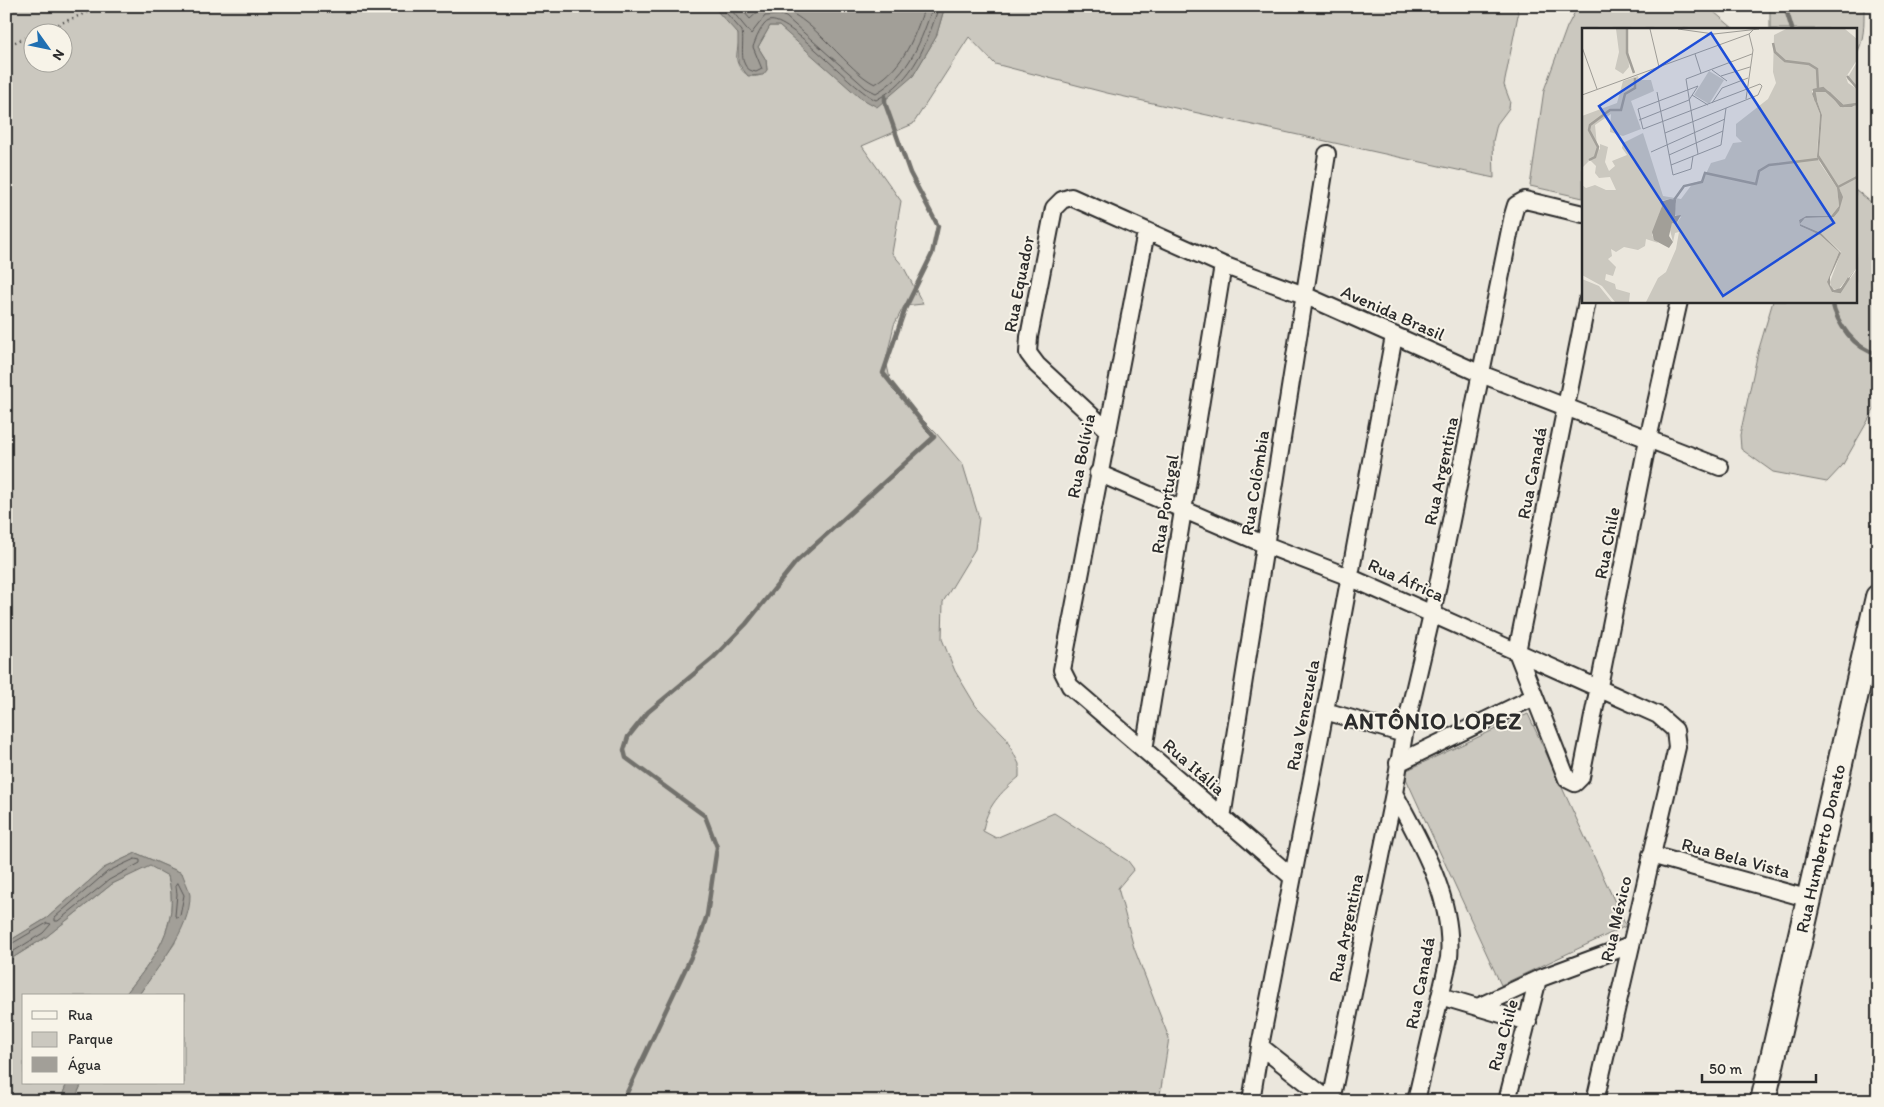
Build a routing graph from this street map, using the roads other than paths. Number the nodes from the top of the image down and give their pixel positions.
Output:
1 (1327, 154) dead end
2 (1054, 208) joint
3 (1582, 214) edge
4 (1146, 232) junction
5 (1223, 265) junction
6 (1304, 295) junction
7 (1587, 302) edge
8 (1679, 302) edge
9 (1394, 336) junction
10 (1481, 374) junction
11 (1566, 407) junction
12 (1106, 429) junction
13 (1648, 439) junction
14 (1720, 467) dead end
15 (1098, 473) junction
16 (1184, 510) junction
17 (1266, 545) junction
18 (1349, 577) junction
19 (1878, 597) edge
20 (1432, 614) junction
21 (1516, 652) junction
22 (1070, 686) joint
23 (1598, 688) junction
24 (1534, 697) junction
25 (1325, 711) junction
26 (1404, 734) junction
27 (1677, 747) joint
28 (1144, 750) junction
29 (1398, 763) junction
30 (1394, 793) junction
31 (1222, 818) junction
32 (1651, 855) junction
33 (1292, 877) junction
34 (1810, 899) junction
35 (1630, 945) junction
36 (1538, 979) junction
37 (1440, 996) junction
38 (1478, 1007) junction
39 (1528, 1022) junction
40 (1260, 1046) junction
41 (1252, 1101) edge
42 (1330, 1101) edge
43 (1416, 1101) edge
44 (1506, 1101) edge
45 (1595, 1101) edge
46 (1763, 1101) edge

1 - 6 street, Rua Colômbia
2 - 4 street, Avenida Brasil
2 - 12 street, Rua Equador
3 - 10 street, Rua Argentina
4 - 5 street, Avenida Brasil
4 - 12 street, Rua Bolívia
5 - 6 street, Avenida Brasil
5 - 16 street, Rua Portugal
6 - 9 street, Avenida Brasil
6 - 17 street, Rua Colômbia
7 - 11 street, Rua Canadá
8 - 13 street, Rua Chile
9 - 10 street, Avenida Brasil
9 - 18 street, Rua Venezuela
10 - 11 street, Avenida Brasil
10 - 20 street, Rua Argentina
11 - 13 street, Avenida Brasil
11 - 21 street, Rua Canadá
12 - 15 street, Rua Bolívia
13 - 14 street, Avenida Brasil
13 - 23 street, Rua Chile
15 - 16 street, Rua África
15 - 22 street, Rua Bolívia
16 - 17 street, Rua África
16 - 28 street, Rua Portugal
17 - 18 street, Rua África
17 - 31 street, Rua Colômbia
18 - 20 street, Rua África
18 - 25 street, Rua Venezuela
19 - 34 main road, Rua Humberto Donato
20 - 21 street, Rua África
20 - 26 street, Rua Argentina
21 - 23 street, Rua África
21 - 24 street
22 - 28 street, Rua Itália
23 - 24 street, Rua Chile
23 - 27 street, Rua África
24 - 29 street
25 - 26 street
25 - 33 street, Rua Venezuela
26 - 29 street, Rua Argentina
27 - 32 street, Rua México
28 - 31 street, Rua Itália
29 - 30 street, Rua Argentina
30 - 37 street, Rua Canadá
30 - 42 street, Rua Argentina
31 - 33 street, Rua Itália
32 - 34 street, Rua Bela Vista
32 - 35 street, Rua México
33 - 40 street, Rua Venezuela
34 - 46 main road, Rua Humberto Donato
35 - 36 street
35 - 45 street, Rua México
36 - 38 street
36 - 39 street, Rua Chile
37 - 38 street
37 - 43 street, Rua Canadá
38 - 39 street
39 - 44 street, Rua Chile
40 - 41 street, Rua Venezuela
40 - 42 street

